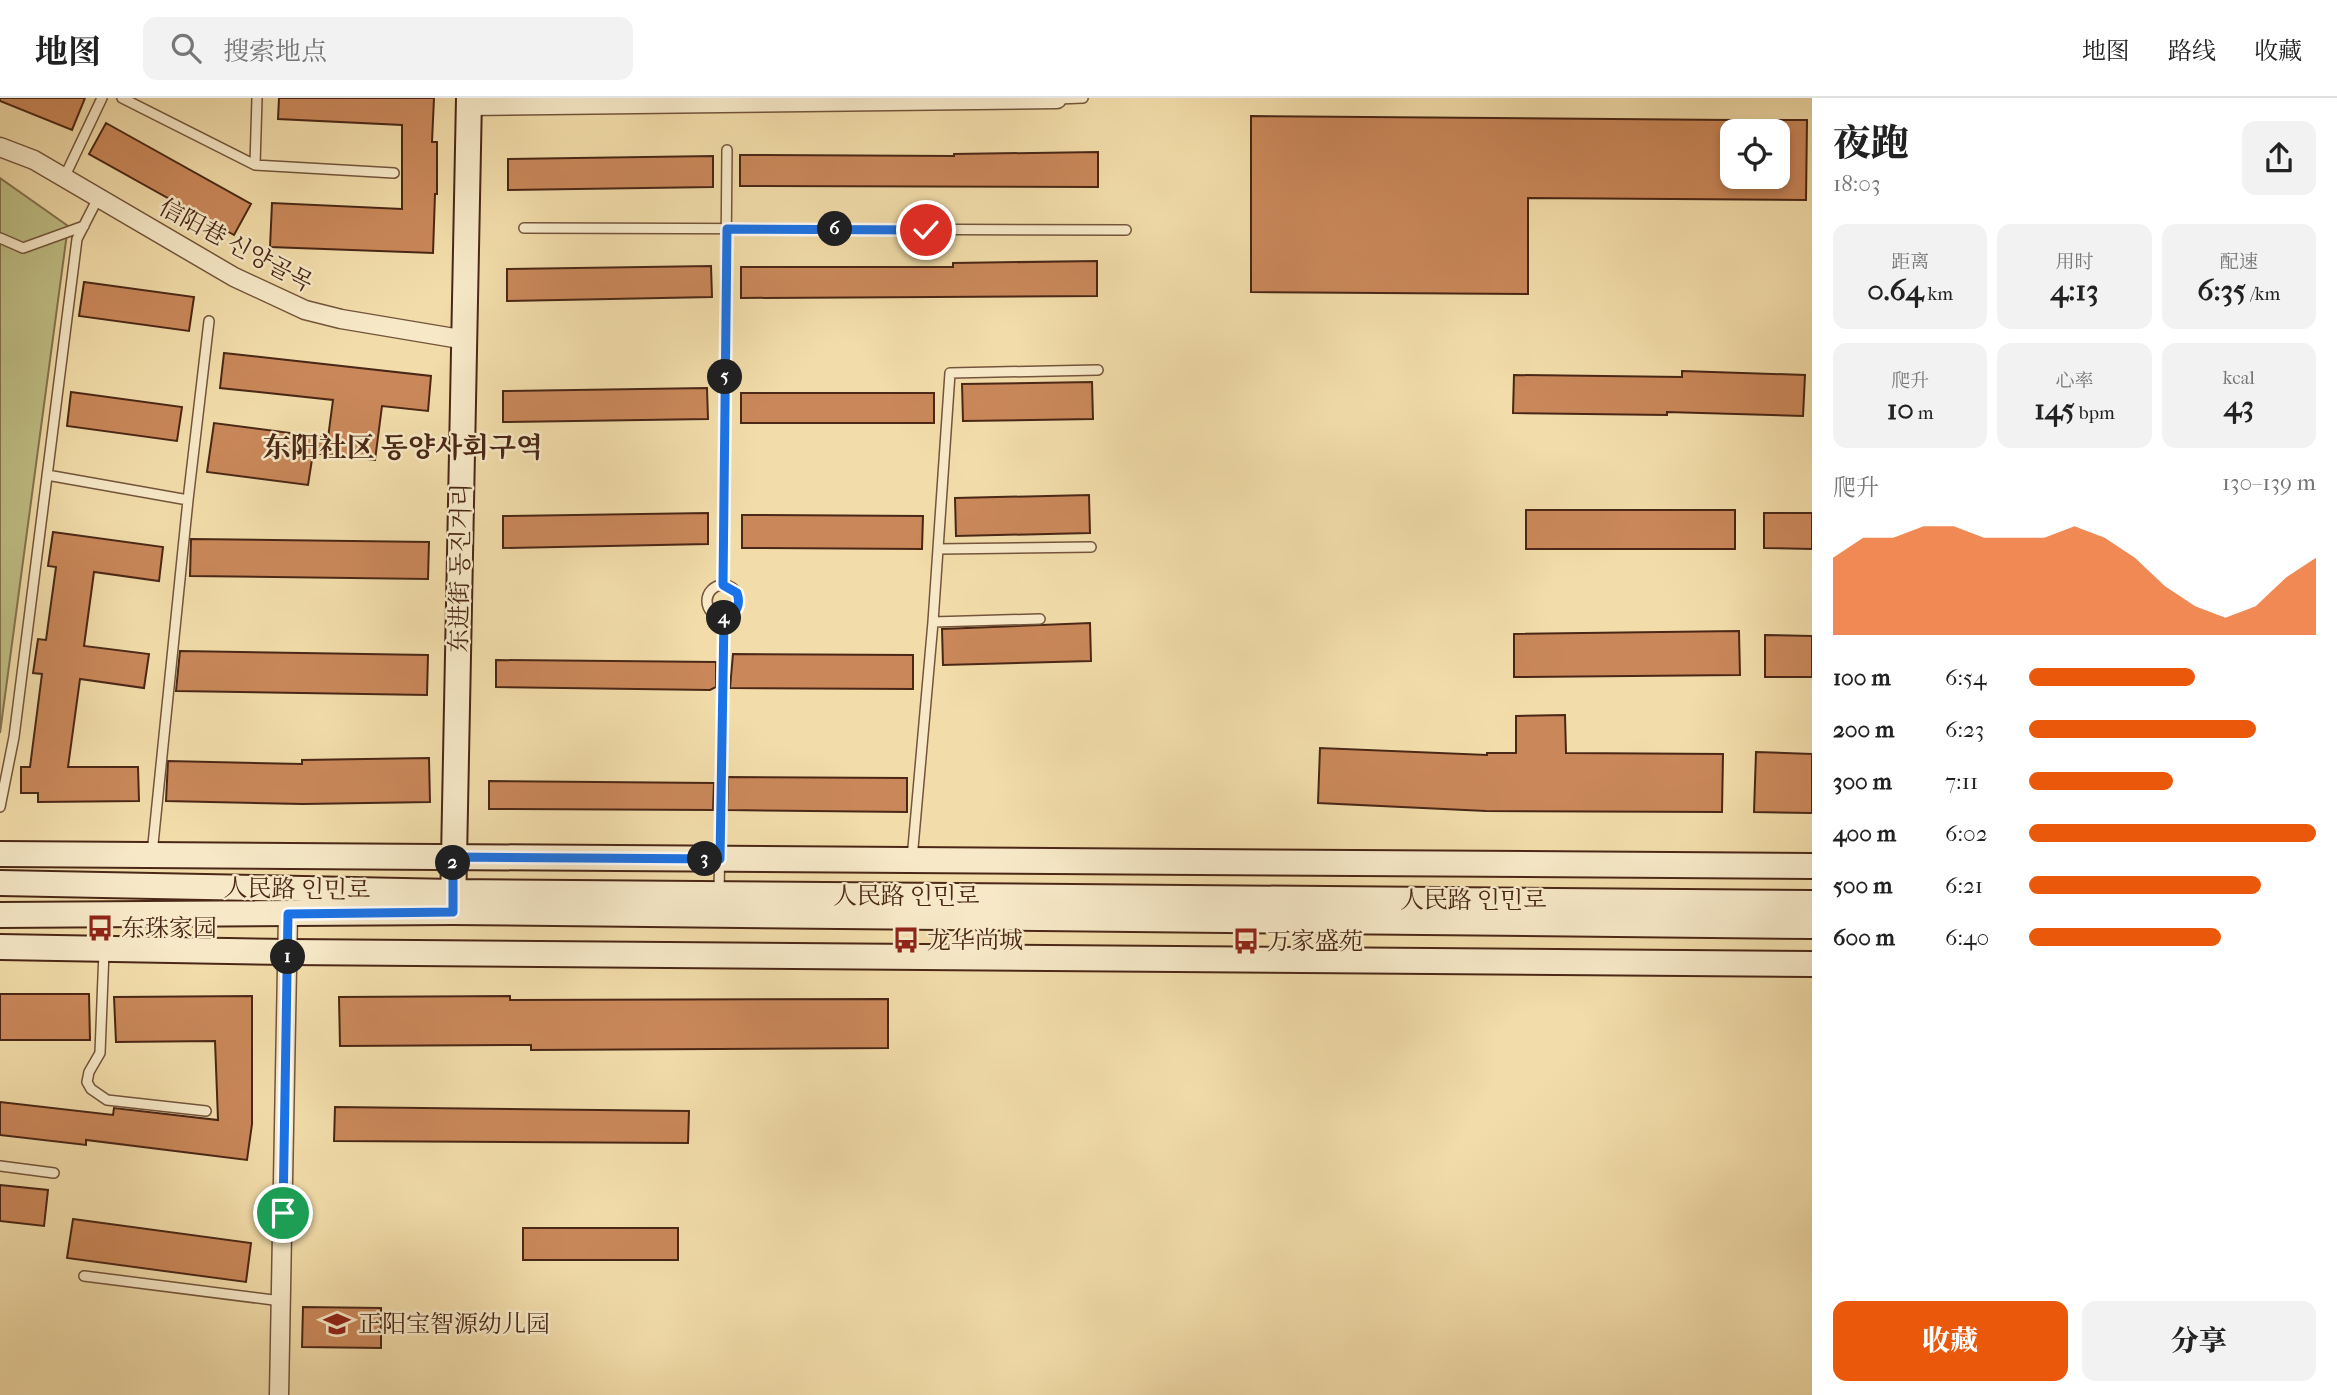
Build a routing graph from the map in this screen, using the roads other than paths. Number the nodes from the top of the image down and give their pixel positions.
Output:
1 (102, 98) edge
2 (122, 98) edge
3 (257, 98) edge
4 (1083, 98) edge
5 (873, 99) edge
6 (1057, 99) edge
7 (578, 101) edge
8 (469, 102) edge
9 (0, 146) edge
10 (727, 150) dead end
11 (255, 165) junction
12 (394, 173) dead end
13 (64, 178) junction
14 (98, 198) junction
15 (84, 226) junction
16 (524, 228) dead end
17 (727, 229) junction
18 (1126, 230) dead end
19 (0, 238) edge
20 (209, 321) dead end
21 (466, 340) junction
22 (1098, 370) dead end
23 (47, 475) junction
24 (188, 500) junction
25 (1091, 547) dead end
26 (938, 549) junction
27 (723, 585) junction
28 (724, 618) junction
29 (1040, 619) dead end
30 (933, 622) junction
31 (0, 807) edge
32 (0, 855) edge
33 (92, 855) junction
34 (152, 855) junction
35 (453, 857) junction
36 (720, 859) junction
37 (912, 860) junction
38 (1812, 866) edge
39 (0, 883) edge
40 (92, 886) junction
41 (719, 894) junction
42 (453, 902) junction
43 (1812, 903) edge
44 (288, 914) junction
45 (0, 915) edge
46 (1812, 926) edge
47 (0, 947) edge
48 (104, 949) junction
49 (288, 952) junction
50 (1812, 964) edge
51 (206, 1111) dead end
52 (0, 1166) edge
53 (54, 1173) dead end
54 (84, 1276) dead end
55 (281, 1301) junction
56 (279, 1395) edge

1 - 13 lane
2 - 11 lane
3 - 11 lane
4 - 6 lane
5 - 6 street
5 - 7 street
7 - 8 street
8 - 21 street, 东进街 동진거리
9 - 13 street, 信阳巷 신양골목
10 - 17 lane
11 - 12 lane
13 - 14 street, 信阳巷 신양골목
14 - 15 lane
14 - 21 street, 信阳巷 신양골목
15 - 19 lane
15 - 23 lane
16 - 17 lane
17 - 18 lane
17 - 27 lane
20 - 24 lane
21 - 35 street, 东进街 동진거리
22 - 26 lane
23 - 24 lane
23 - 31 lane
24 - 34 lane
25 - 26 lane
26 - 30 lane
27 - 28 lane
27 - 28 lane
28 - 36 lane
29 - 30 lane
30 - 37 lane
32 - 33 street
33 - 34 street
33 - 40 street
34 - 35 street
35 - 36 street
35 - 42 street, 东进街 동진거리
36 - 37 street
36 - 41 lane
37 - 38 street
39 - 40 street, 人民路 인민로
40 - 42 street, 人民路 인민로
41 - 42 street, 人民路 인민로
41 - 43 street, 人民路 인민로
42 - 44 street, 人民路 인민로
42 - 46 street, 人民路 인민로
44 - 45 street, 人民路 인민로
44 - 49 street
47 - 48 street
48 - 49 street
48 - 51 lane
49 - 50 street
49 - 55 street
52 - 53 lane
54 - 55 lane
55 - 56 street

